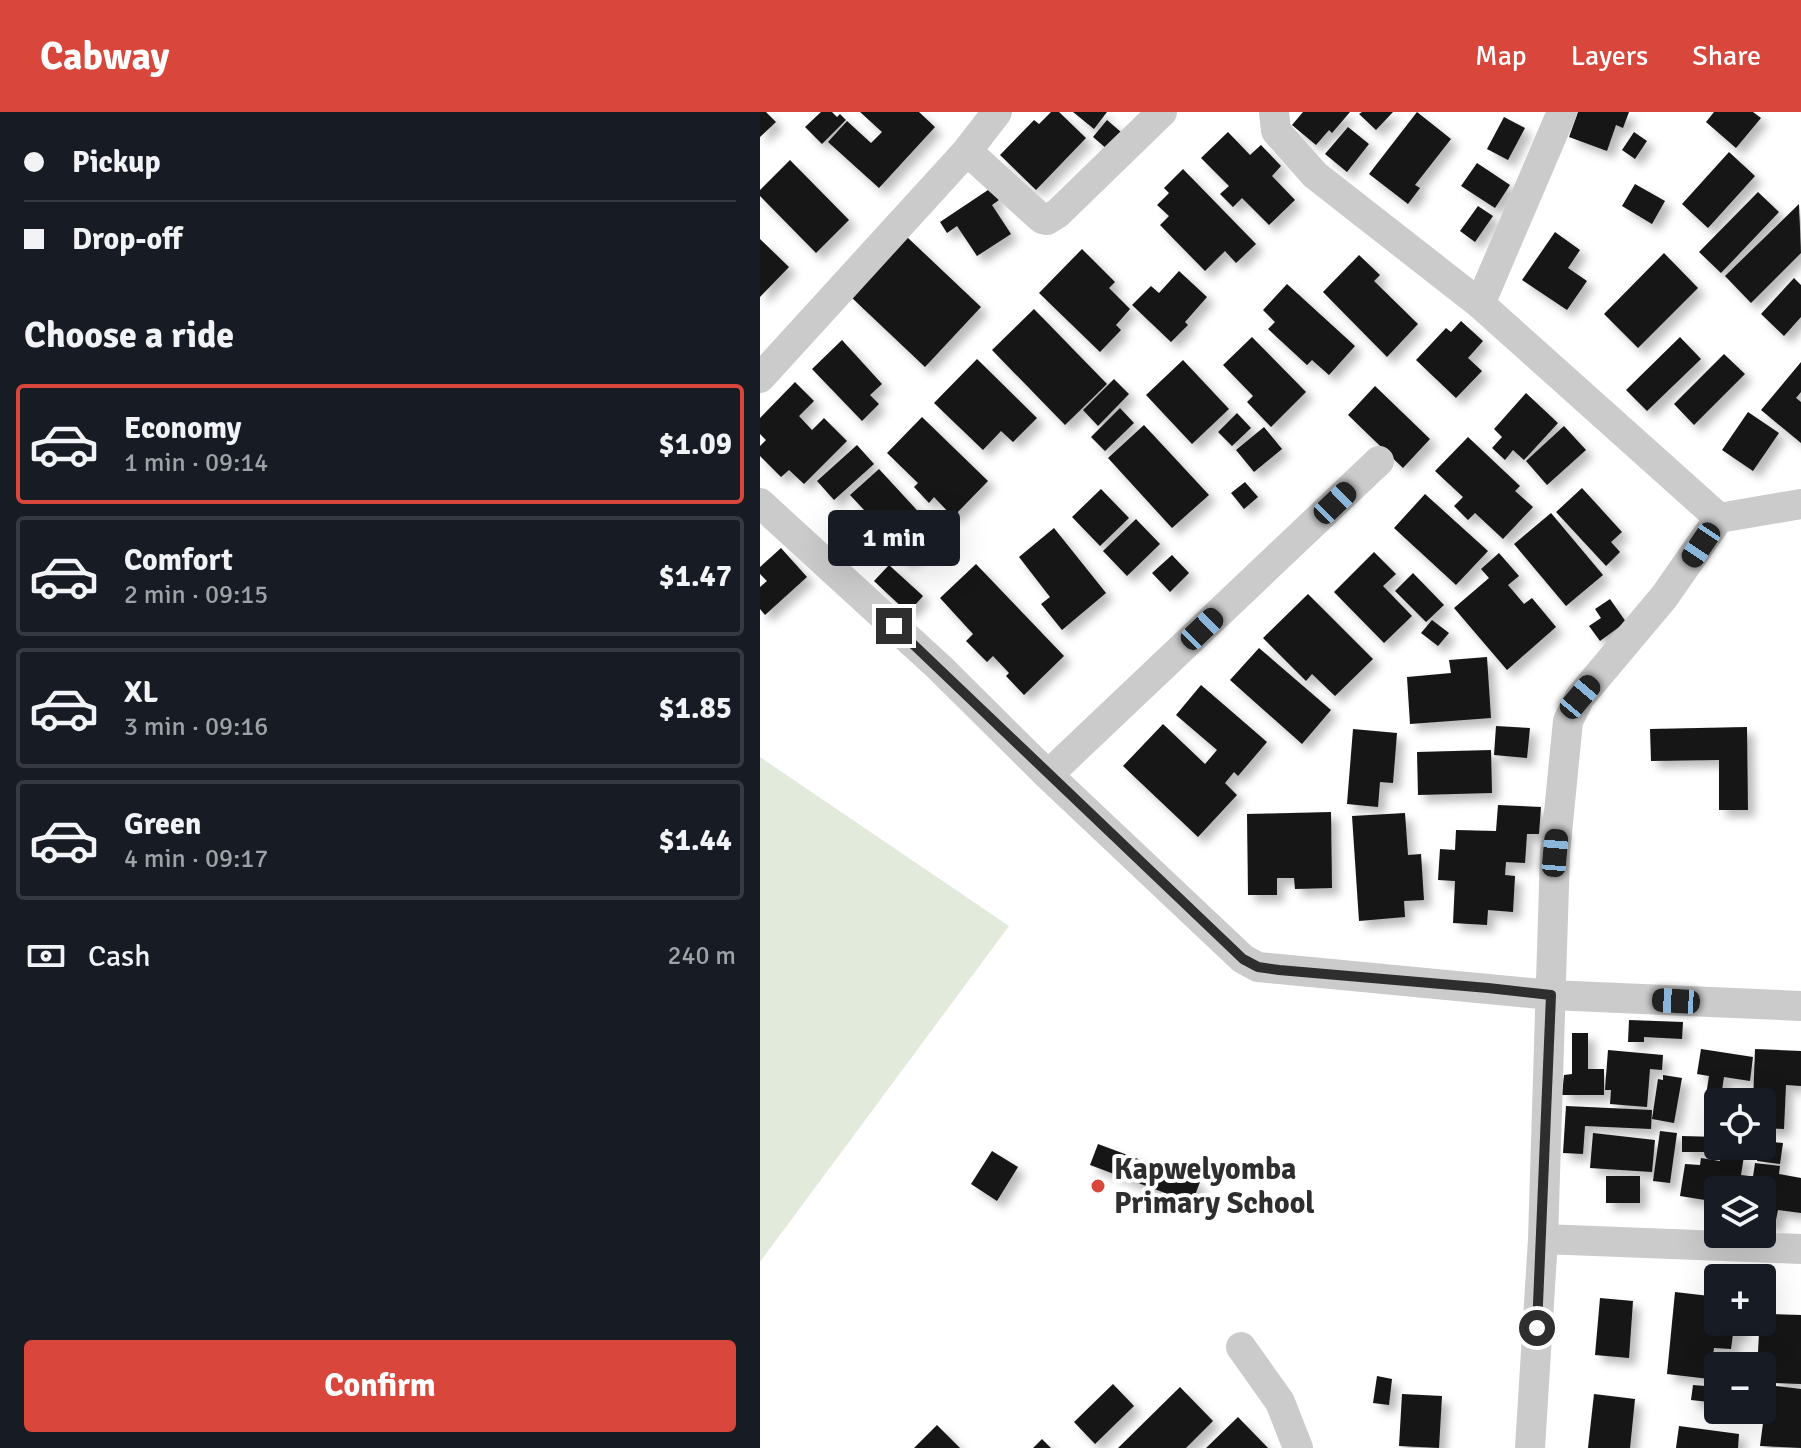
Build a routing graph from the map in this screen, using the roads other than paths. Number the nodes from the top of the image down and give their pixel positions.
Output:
1 (997, 112) edge
2 (1162, 112) edge
3 (1274, 112) edge
4 (1562, 112) edge
5 (967, 151) junction
6 (1480, 304) junction
7 (760, 378) edge
8 (1379, 461) dead end
9 (760, 503) edge
10 (1801, 504) edge
11 (1719, 518) junction
12 (1048, 775) junction
13 (1551, 995) junction
14 (1801, 1006) edge
15 (1543, 1239) junction
16 (1801, 1249) edge
17 (1241, 1347) dead end
18 (1298, 1448) edge
19 (1530, 1448) edge

1 - 5 street
2 - 5 street
3 - 6 street
4 - 6 street
5 - 7 street
6 - 11 street
8 - 12 street
9 - 12 street
10 - 11 street
11 - 13 street
12 - 13 street
13 - 14 street
13 - 15 street
15 - 16 street
15 - 19 street
17 - 18 street

